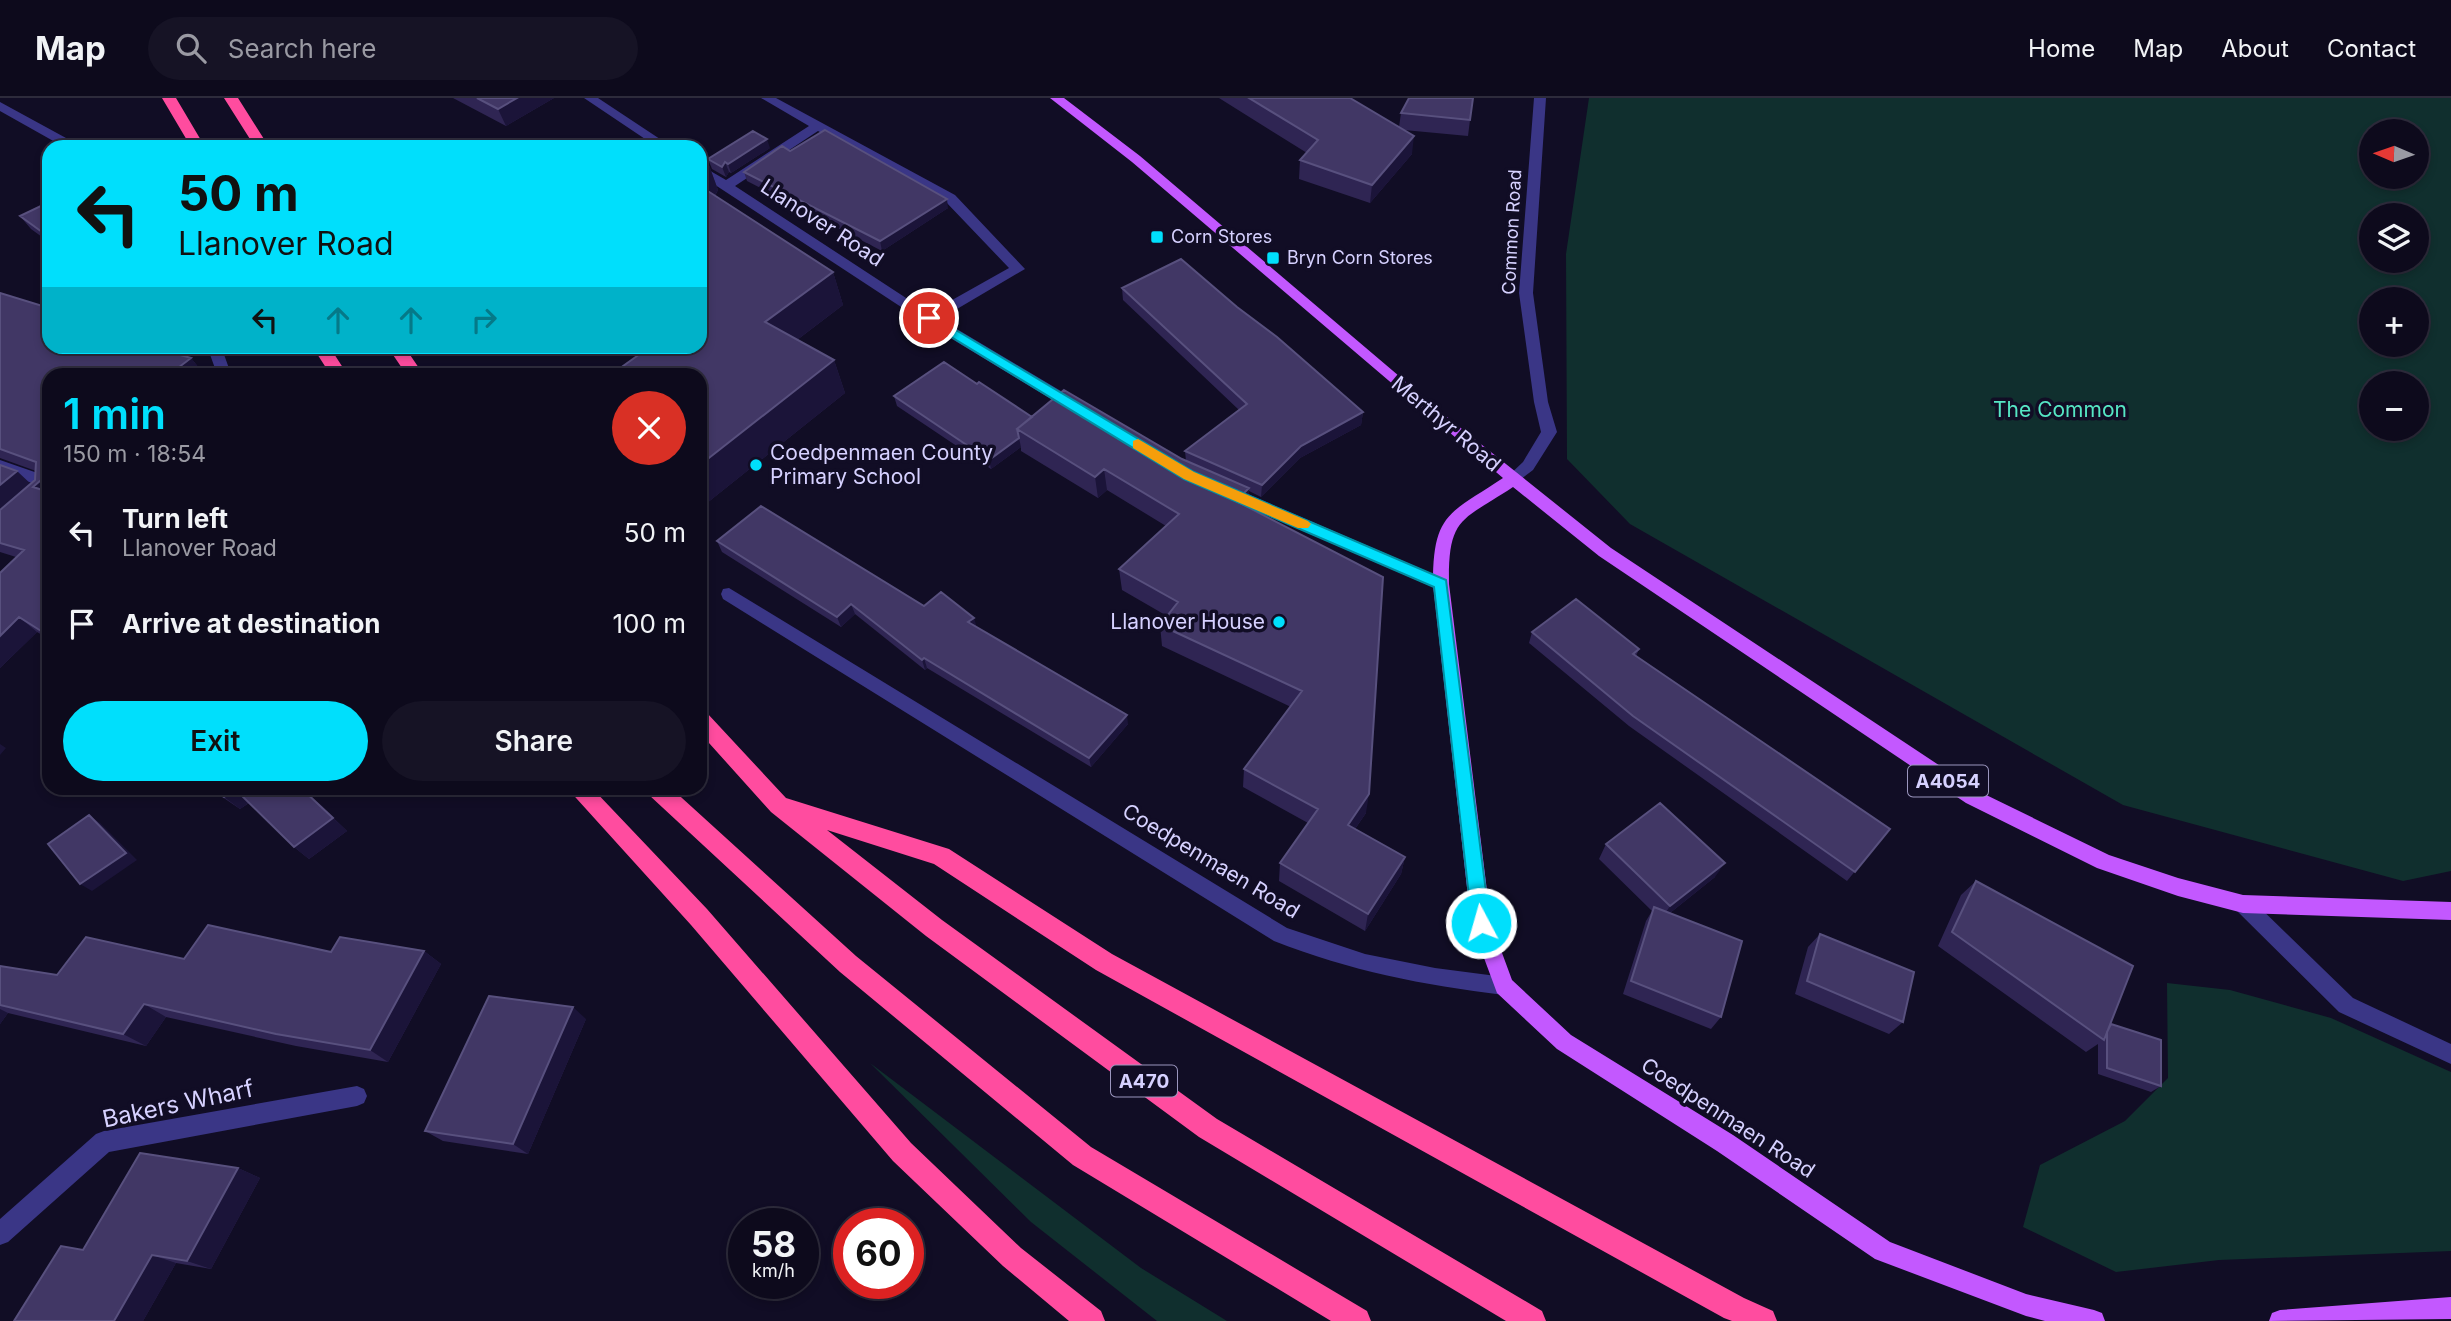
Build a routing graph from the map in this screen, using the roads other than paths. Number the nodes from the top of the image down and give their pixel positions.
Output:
1 (169, 98) edge
2 (231, 98) edge
3 (590, 98) edge
4 (767, 98) edge
5 (1056, 98) edge
6 (1540, 98) edge
7 (0, 106) edge
8 (817, 126) junction
9 (61, 140) edge
10 (194, 140) edge
11 (258, 140) edge
12 (655, 140) edge
13 (707, 174) edge
14 (726, 186) junction
15 (929, 318) junction
16 (1095, 418) edge
17 (0, 466) edge
18 (1512, 480) junction
19 (42, 484) edge
20 (1214, 486) edge
21 (1441, 584) junction
22 (729, 594) dead end
23 (707, 727) edge
24 (585, 795) edge
25 (664, 795) edge
26 (779, 805) junction
27 (2243, 904) junction
28 (2451, 911) edge
29 (1504, 986) junction
30 (2451, 1054) edge
31 (357, 1096) dead end
32 (0, 1234) edge
33 (2451, 1308) edge
34 (1091, 1321) edge
35 (1357, 1321) edge
36 (1532, 1321) edge
37 (1763, 1321) edge
38 (2094, 1321) edge
39 (2280, 1321) edge

1 - 10 highway
2 - 11 highway
3 - 12 street
4 - 8 street
5 - 18 main road, Merthyr Road / A4054
6 - 18 street, Common Road
7 - 9 street
8 - 14 street
8 - 15 street
13 - 14 street, Llanover Road
14 - 15 street, Llanover Road
15 - 16 street, Llanover Road
17 - 19 street
18 - 21 main road, Merthyr Road
18 - 27 main road, A4054
20 - 21 street
21 - 29 main road, Merthyr Road
22 - 29 street, Coedpenmaen Road
23 - 26 highway, A470
24 - 34 highway
25 - 35 highway
26 - 36 highway, A470
26 - 37 highway
27 - 28 main road, A4054
27 - 30 street
29 - 38 main road, Coedpenmaen Road
31 - 32 street, Bakers Wharf
33 - 39 main road

